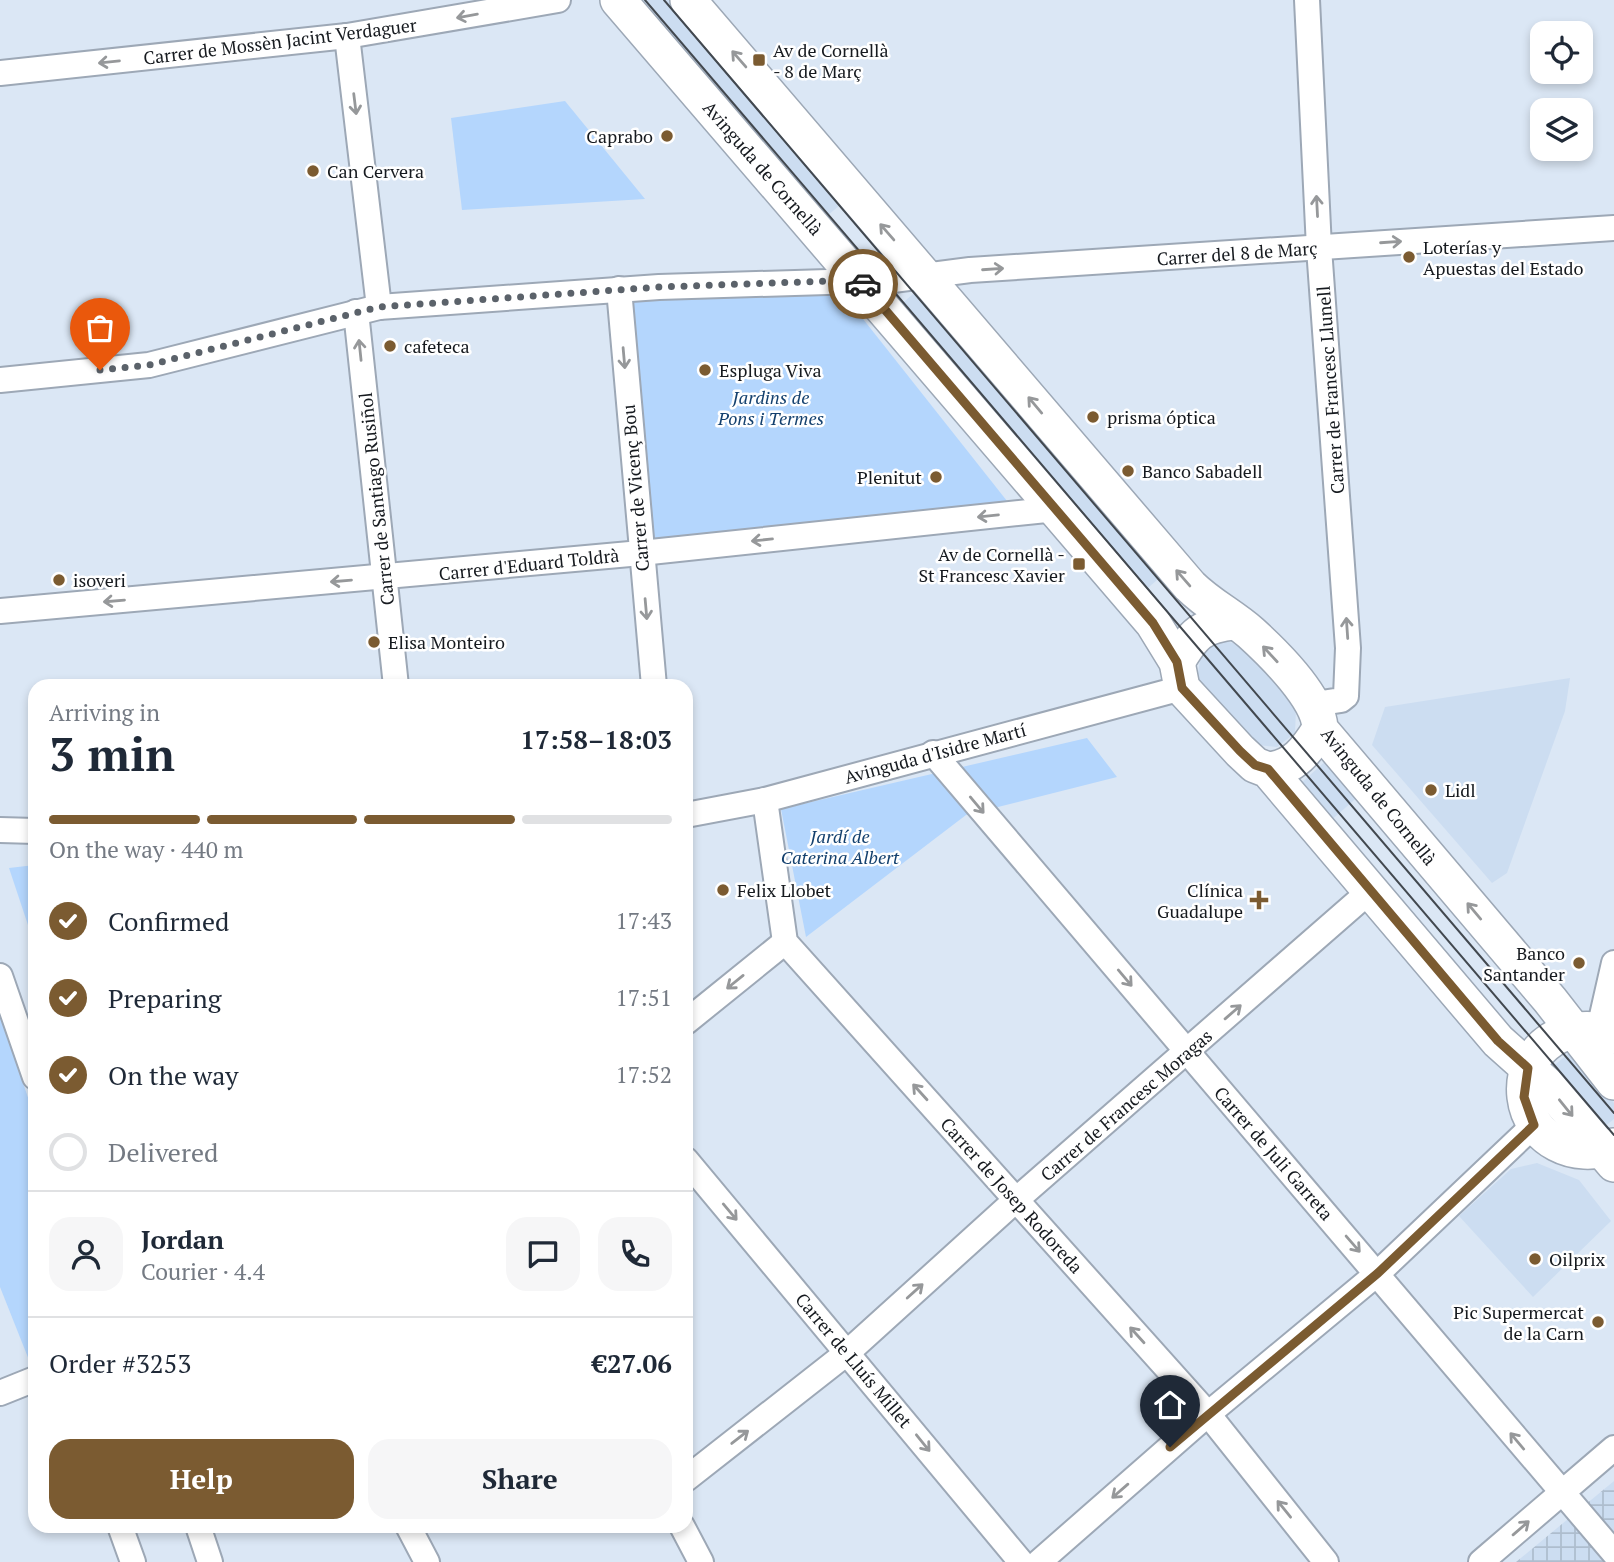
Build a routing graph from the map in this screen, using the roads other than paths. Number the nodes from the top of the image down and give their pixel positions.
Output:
1 (558, 0) edge
2 (618, 0) edge
3 (688, 0) edge
4 (1307, 0) edge
5 (347, 36) junction
6 (0, 74) edge
7 (1614, 228) edge
8 (1319, 248) junction
9 (925, 275) junction
10 (860, 280) junction
11 (619, 289) junction
12 (368, 309) junction
13 (0, 380) edge
14 (1056, 509) junction
15 (641, 553) junction
16 (384, 578) junction
17 (0, 611) edge
18 (1234, 622) junction
19 (1180, 675) junction
20 (395, 679) edge
21 (653, 679) edge
22 (1327, 710) junction
23 (933, 753) junction
24 (1268, 769) junction
25 (765, 800) junction
26 (693, 814) edge
27 (0, 830) edge
28 (28, 831) edge
29 (1371, 890) junction
30 (785, 942) junction
31 (1614, 962) edge
32 (0, 976) edge
33 (693, 1016) edge
34 (1595, 1031) edge
35 (1187, 1052) junction
36 (28, 1057) edge
37 (1528, 1068) junction
38 (1614, 1082) edge
39 (1534, 1125) junction
40 (1610, 1153) edge
41 (693, 1168) edge
42 (1017, 1199) junction
43 (1378, 1273) junction
44 (848, 1352) junction
45 (28, 1382) edge
46 (0, 1392) edge
47 (1208, 1414) junction
48 (1614, 1448) edge
49 (693, 1474) edge
50 (1561, 1493) junction
51 (122, 1533) edge
52 (200, 1533) edge
53 (412, 1533) edge
54 (685, 1533) edge
55 (1614, 1553) edge
56 (129, 1561) edge
57 (699, 1561) edge
58 (210, 1562) edge
59 (427, 1562) edge
60 (1021, 1562) edge
61 (1039, 1562) edge
62 (1326, 1562) edge
63 (1480, 1562) edge

1 -> 5 street, Carrer de Mossèn Jacint Verdaguer
2 - 10 street, Avinguda de Cornellà
9 -> 3 street, Avinguda de Cornellà
8 -> 4 street, Carrer de Francesc Llunell
5 -> 6 street, Carrer de Mossèn Jacint Verdaguer
5 -> 12 street, Carrer de Santiago Rusiñol
8 -> 7 street, Carrer del 8 de Març
9 -> 8 street, Carrer del 8 de Març
22 -> 8 street, Carrer de Francesc Llunell
9 - 10 street, Carrer del 8 de Març
18 -> 9 street, Avinguda de Cornellà
10 - 11 street, Carrer del 8 de Març
10 - 14 street, Avinguda de Cornellà
11 - 12 street, Carrer del 8 de Març
11 -> 15 street, Carrer de Vicenç Bou
12 - 13 street, Carrer del 8 de Març
16 -> 12 street, Carrer de Santiago Rusiñol
14 -> 15 street, Carrer d'Eduard Toldrà
14 - 19 street, Avinguda de Cornellà
15 - 16 street, Carrer d'Eduard Toldrà
15 -> 21 street, Carrer de Vicenç Bou
16 -> 17 street, Carrer d'Eduard Toldrà
16 - 20 street, Carrer de Santiago Rusiñol
18 - 19 street
22 -> 18 street, Avinguda de Cornellà
19 - 23 street, Avinguda d'Isidre Martí
19 - 24 street, Avinguda de Cornellà
22 - 24 street
34 -> 22 street, Avinguda de Cornellà
23 - 25 street, Avinguda d'Isidre Martí
23 -> 35 street, Carrer de Juli Garreta
24 - 29 street, Avinguda de Cornellà
25 - 26 street, Avinguda d'Isidre Martí
25 - 30 street
27 - 28 street
35 -> 29 street, Carrer de Francesc Moragas
29 - 37 street, Avinguda de Cornellà
30 -> 33 street
42 -> 30 street, Carrer de Josep Rodoreda
31 - 34 street
32 - 36 street
34 - 37 street
34 - 38 street, Avinguda de Cornellà
35 - 42 street, Carrer de Francesc Moragas
35 -> 43 street, Carrer de Juli Garreta
37 - 39 street
37 -> 40 street, Avinguda de Cornellà
39 - 40 street
39 - 43 street
41 -> 44 street, Carrer de Lluís Millet
44 -> 42 street, Carrer de Francesc Moragas
47 -> 42 street, Carrer de Josep Rodoreda
43 - 47 street
50 -> 43 street, Carrer de Juli Garreta
49 -> 44 street, Carrer de Francesc Moragas
44 -> 60 street, Carrer de Lluís Millet
45 - 46 street
47 -> 61 street
62 -> 47 street, Carrer de Josep Rodoreda
48 - 50 street
50 - 55 street, Carrer de Juli Garreta
63 -> 50 street
51 - 56 street
52 - 58 street
53 - 59 street
54 - 57 street

